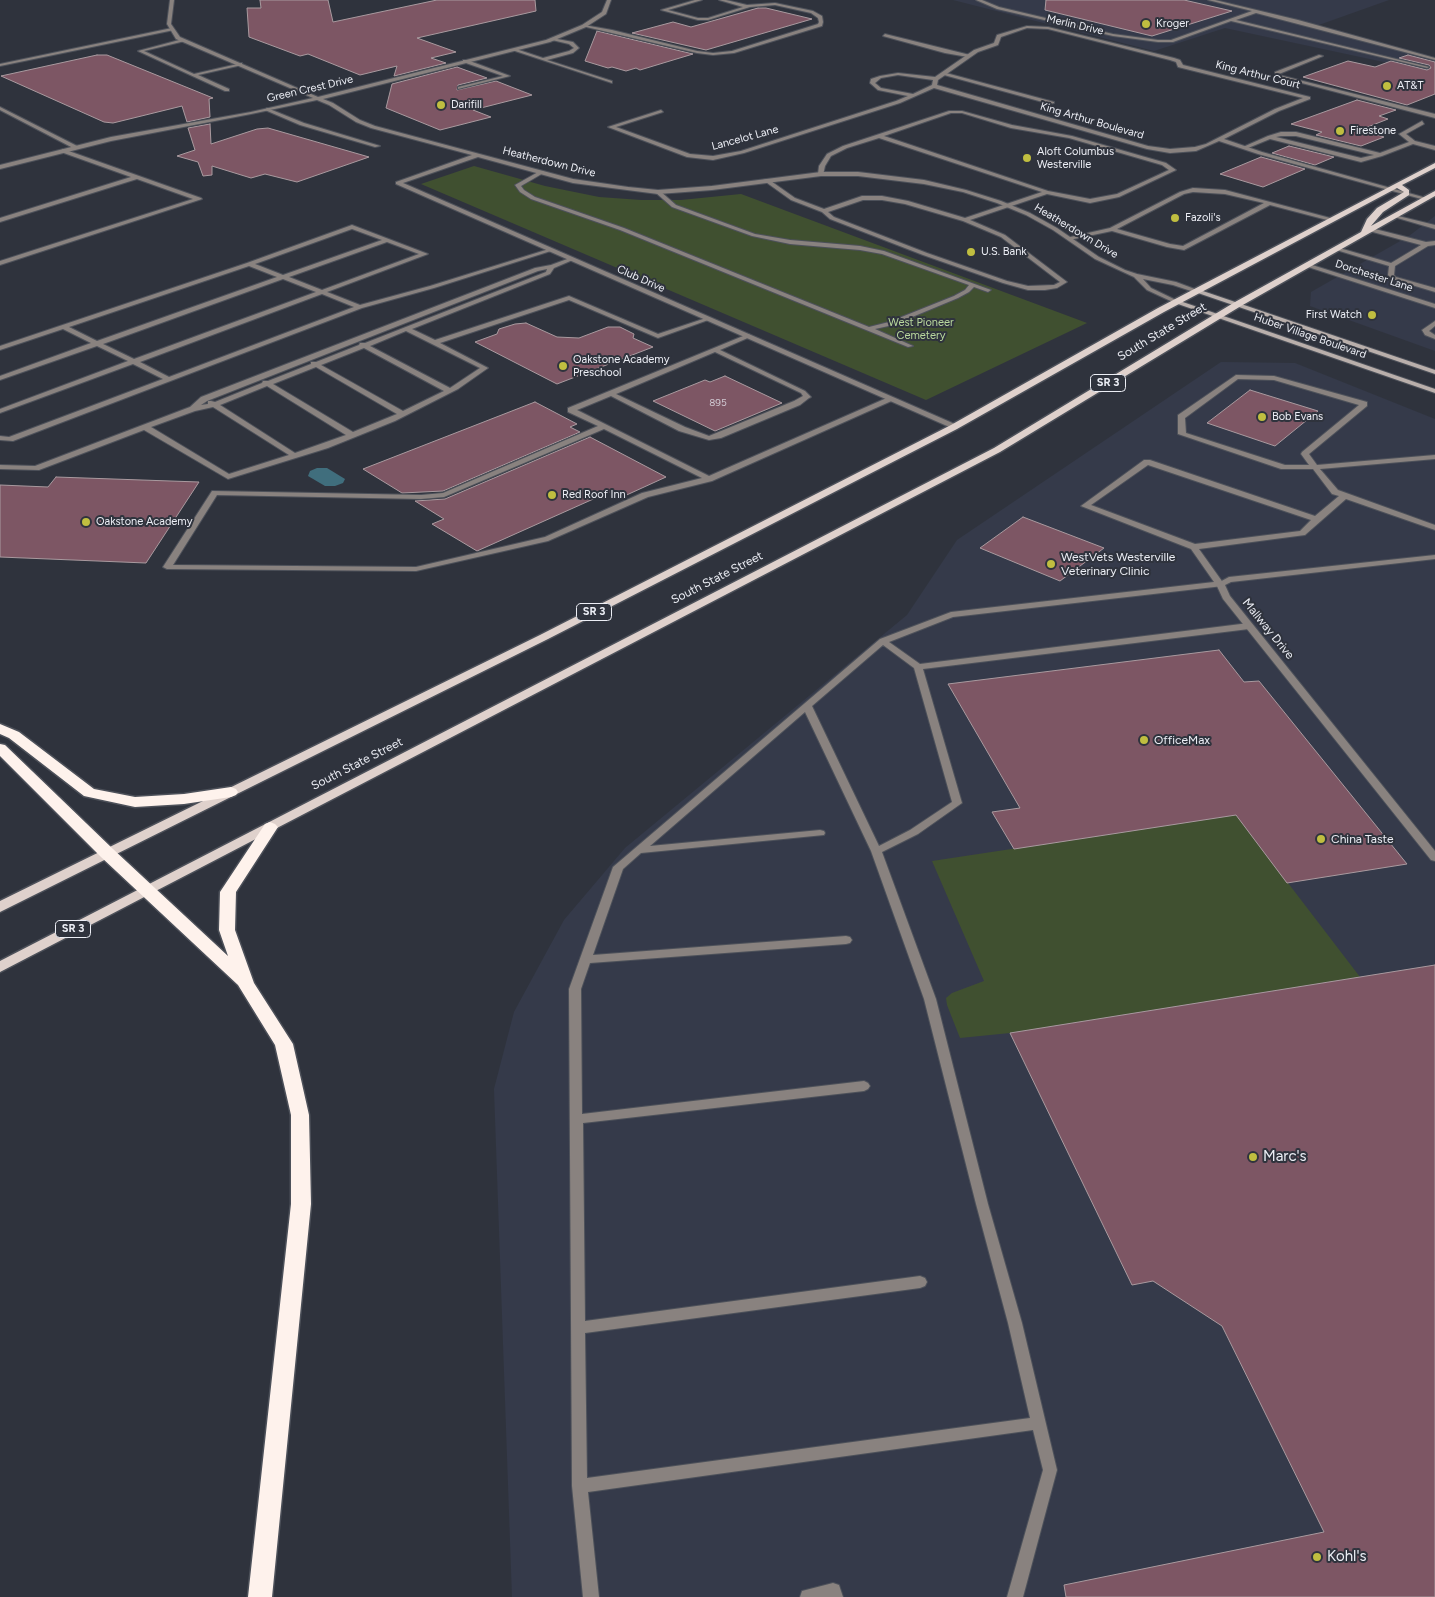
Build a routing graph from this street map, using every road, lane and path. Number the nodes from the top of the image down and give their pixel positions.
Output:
1 (172, 0) edge
2 (609, 0) edge
3 (700, 0) edge
4 (721, 0) edge
5 (978, 0) edge
6 (1210, 0) edge
7 (749, 6) junction
8 (1257, 11) junction
9 (1230, 20) junction
10 (584, 26) junction
11 (172, 29) junction
12 (885, 35) dead end
13 (554, 39) junction
14 (183, 40) junction
15 (1369, 42) junction
16 (1349, 48) junction
17 (514, 50) junction
18 (968, 56) junction
19 (1320, 56) dead end
20 (1435, 58) edge
21 (543, 59) junction
22 (1172, 59) joint
23 (465, 62) junction
24 (240, 64) junction
25 (0, 65) edge
26 (1427, 67) dead end
27 (946, 74) junction
28 (194, 75) junction
29 (936, 79) junction
30 (610, 82) dead end
31 (934, 86) junction
32 (460, 88) dead end
33 (227, 90) dead end
34 (916, 96) junction
35 (318, 98) junction
36 (1052, 103) dead end
37 (0, 108) edge
38 (267, 110) junction
39 (661, 111) dead end
40 (1435, 116) edge
41 (1422, 123) dead end
42 (879, 136) junction
43 (1270, 137) junction
44 (1221, 140) junction
45 (1413, 142) junction
46 (376, 146) dead end
47 (1246, 147) junction
48 (77, 148) junction
49 (1435, 148) edge
50 (63, 151) junction
51 (478, 154) junction
52 (1380, 155) junction
53 (1435, 166) edge
54 (0, 167) edge
55 (542, 172) junction
56 (822, 174) junction
57 (137, 177) junction
58 (766, 180) junction
59 (1397, 185) junction
60 (1389, 189) junction
61 (658, 192) junction
62 (1047, 192) junction
63 (1407, 194) junction
64 (1434, 194) edge
65 (1427, 199) junction
66 (1269, 202) junction
67 (1005, 204) junction
68 (824, 211) junction
69 (1396, 216) junction
70 (1331, 219) junction
71 (0, 220) edge
72 (965, 220) junction
73 (1435, 227) edge
74 (1112, 229) junction
75 (1371, 230) junction
76 (1362, 236) junction
77 (1069, 238) junction
78 (386, 240) junction
79 (1435, 243) edge
80 (1426, 244) junction
81 (1336, 249) junction
82 (551, 250) junction
83 (572, 259) junction
84 (0, 263) edge
85 (249, 264) junction
86 (1307, 265) junction
87 (1392, 265) junction
88 (552, 267) junction
89 (283, 276) junction
90 (1136, 276) junction
91 (972, 284) junction
92 (988, 290) dead end
93 (1435, 290) edge
94 (1198, 291) junction
95 (321, 292) junction
96 (1178, 302) junction
97 (1238, 304) junction
98 (1435, 306) edge
99 (360, 307) junction
100 (1220, 315) junction
101 (708, 319) junction
102 (1435, 322) edge
103 (64, 326) junction
104 (407, 329) junction
105 (868, 329) junction
106 (748, 336) junction
107 (1435, 337) edge
108 (355, 340) junction
109 (434, 342) junction
110 (96, 343) junction
111 (365, 346) junction
112 (910, 346) dead end
113 (0, 348) edge
114 (715, 350) junction
115 (306, 359) junction
116 (132, 361) junction
117 (316, 365) junction
118 (1435, 372) edge
119 (0, 378) edge
120 (258, 378) junction
121 (169, 380) junction
122 (268, 384) junction
123 (449, 391) junction
124 (1435, 391) edge
125 (610, 393) junction
126 (204, 399) junction
127 (892, 399) junction
128 (214, 405) junction
129 (193, 409) junction
130 (0, 411) edge
131 (403, 414) junction
132 (145, 427) junction
133 (603, 427) junction
134 (954, 427) junction
135 (352, 435) junction
136 (0, 438) edge
137 (296, 456) junction
138 (1435, 457) edge
139 (0, 467) edge
140 (1315, 467) junction
141 (709, 479) junction
142 (1344, 496) junction
143 (1316, 519) junction
144 (1435, 523) edge
145 (1424, 524) junction
146 (1435, 528) edge
147 (1194, 547) junction
148 (1435, 557) edge
149 (1220, 584) junction
150 (1249, 626) junction
151 (884, 641) junction
152 (918, 667) junction
153 (807, 706) junction
154 (0, 728) edge
155 (0, 748) edge
156 (231, 792) junction
157 (270, 827) junction
158 (820, 833) dead end
159 (638, 850) junction
160 (876, 851) junction
161 (107, 853) junction
162 (1435, 858) edge
163 (146, 891) junction
164 (0, 907) edge
165 (846, 940) dead end
166 (586, 959) junction
167 (0, 967) edge
168 (246, 984) junction
169 (864, 1086) dead end
170 (577, 1119) junction
171 (920, 1282) dead end
172 (578, 1328) junction
173 (1039, 1423) junction
174 (580, 1486) junction
175 (260, 1597) edge
176 (591, 1597) edge
177 (808, 1597) edge
178 (835, 1597) edge
179 (1015, 1597) edge

1 - 11 street
2 - 10 street, Green Crest Drive
3 - 7 street
4 - 7 street
5 - 9 street
6 - 8 street
7 - 10 street
8 - 9 street
8 - 15 street
9 - 16 street
10 - 13 street, Green Crest Drive
11 - 14 street, Heatherdown Drive
11 - 25 street
12 - 18 street
13 - 17 street, Green Crest Drive
13 - 21 street
14 - 24 street, Heatherdown Drive
14 - 28 street
15 - 16 street
15 - 20 street
16 - 26 street
17 - 21 street
17 - 23 street, Green Crest Drive
18 - 22 street, Merlin Drive
18 - 27 street, Merlin Drive
19 - 40 street
21 - 30 street
22 - 44 street, King Arthur Court
23 - 32 street
23 - 35 street, Green Crest Drive
24 - 28 street
24 - 35 street, Heatherdown Drive
27 - 29 street, Merlin Drive
27 - 36 street
28 - 33 street
29 - 31 street
29 - 34 street
31 - 34 street, Lancelot Lane
31 - 44 street, King Arthur Boulevard
34 - 39 street, Lancelot Lane
35 - 38 street, Green Crest Drive
35 - 51 street, Heatherdown Drive
37 - 48 street
38 - 46 street
38 - 48 street, Green Crest Drive
41 - 45 street
42 - 56 street
42 - 62 street
42 - 62 street
43 - 47 street
43 - 52 street
43 - 52 street
44 - 47 street
45 - 49 street
45 - 52 street
47 - 59 street
47 - 60 street
48 - 50 street, Green Crest Drive
50 - 54 street, Green Crest Drive
50 - 57 street
51 - 55 street, Heatherdown Drive
51 - 82 street, Club Drive
53 - 59 main road, South State Street / SR 3
55 - 61 street, Heatherdown Drive
55 - 105 street
56 - 58 street, Heatherdown Drive
56 - 67 street, Heatherdown Drive
57 - 71 street
57 - 84 street
58 - 61 street, Heatherdown Drive
58 - 68 street
59 - 60 main road, South State Street / SR 3
59 - 63 main road
59 - 64 street
60 - 63 street
60 - 70 main road, South State Street / SR 3
61 - 91 street
62 - 67 street
63 - 65 street
63 - 76 main road
64 - 65 main road, South State Street / SR 3
65 - 69 main road, South State Street / SR 3
66 - 70 street
66 - 74 street
66 - 74 street
67 - 72 street
67 - 77 street, Heatherdown Drive
68 - 72 street
68 - 72 street
69 - 73 street
69 - 75 main road, South State Street / SR 3
70 - 94 main road, South State Street / SR 3
74 - 77 street
75 - 76 main road, South State Street / SR 3
75 - 80 street
76 - 81 main road, South State Street / SR 3
77 - 90 street, Heatherdown Drive
78 - 85 street
78 - 89 street
78 - 95 street
79 - 80 street
80 - 87 street
81 - 86 main road, South State Street / SR 3
81 - 87 street
82 - 83 street, Club Drive
82 - 99 street
83 - 88 street
83 - 101 street, Club Drive
85 - 89 street
85 - 103 street
86 - 97 main road, South State Street / SR 3
86 - 98 street, Dorchester Lane
87 - 93 street
88 - 104 street
88 - 108 street
89 - 95 street
89 - 110 street
90 - 94 street, Heatherdown Drive
90 - 96 street, Heatherdown Drive
91 - 92 street
91 - 105 street
94 - 96 main road, South State Street / SR 3
94 - 97 street, Huber Village Boulevard
95 - 99 street
95 - 116 street
96 - 100 street, Huber Village Boulevard
96 - 134 main road, South State Street / SR 3
97 - 100 main road, South State Street / SR 3
97 - 118 street, Huber Village Boulevard
99 - 121 street
100 - 124 street, Huber Village Boulevard
100 - 157 main road, South State Street / SR 3
101 - 106 street, Club Drive
101 - 109 street
102 - 107 street
103 - 110 street
103 - 113 street
104 - 109 street
104 - 111 street
105 - 112 street
106 - 114 street
106 - 127 street, Club Drive
108 - 111 street
108 - 115 street
109 - 123 street
110 - 116 street
110 - 119 street
111 - 117 street
111 - 123 street
114 - 125 street
114 - 125 street
115 - 117 street
115 - 120 street
116 - 121 street
116 - 130 street
117 - 122 street
117 - 131 street
120 - 122 street
120 - 126 street
121 - 136 street
122 - 128 street
122 - 135 street
123 - 131 street
125 - 133 street
126 - 128 street
126 - 129 street
127 - 134 street, Club Drive
127 - 141 street
128 - 129 street
128 - 137 street
129 - 132 street
131 - 135 street
132 - 137 street
132 - 139 street
133 - 141 street
133 - 141 street
134 - 156 main road, South State Street / SR 3
135 - 137 street
138 - 140 street
140 - 140 street
140 - 142 street
142 - 143 street
142 - 145 street
143 - 147 street
143 - 147 street
144 - 145 street
145 - 146 street
147 - 149 street
148 - 149 street, Mallway Drive
149 - 150 street, Mallway Drive
149 - 151 street
150 - 152 street
150 - 162 street, Mallway Drive
151 - 152 street
151 - 153 street
152 - 160 street
153 - 159 street
153 - 160 street
154 - 156 highway
155 - 161 highway
156 - 161 main road, South State Street / SR 3
157 - 163 main road, South State Street / SR 3
157 - 168 highway
158 - 159 street
159 - 166 street
160 - 173 street
161 - 163 highway
161 - 164 main road, South State Street / SR 3
163 - 167 main road, South State Street / SR 3
163 - 168 highway
165 - 166 street
166 - 170 street
168 - 175 highway
169 - 170 street
170 - 172 street
171 - 172 street
172 - 174 street
173 - 174 street
173 - 179 street
174 - 176 street
177 - 178 street

